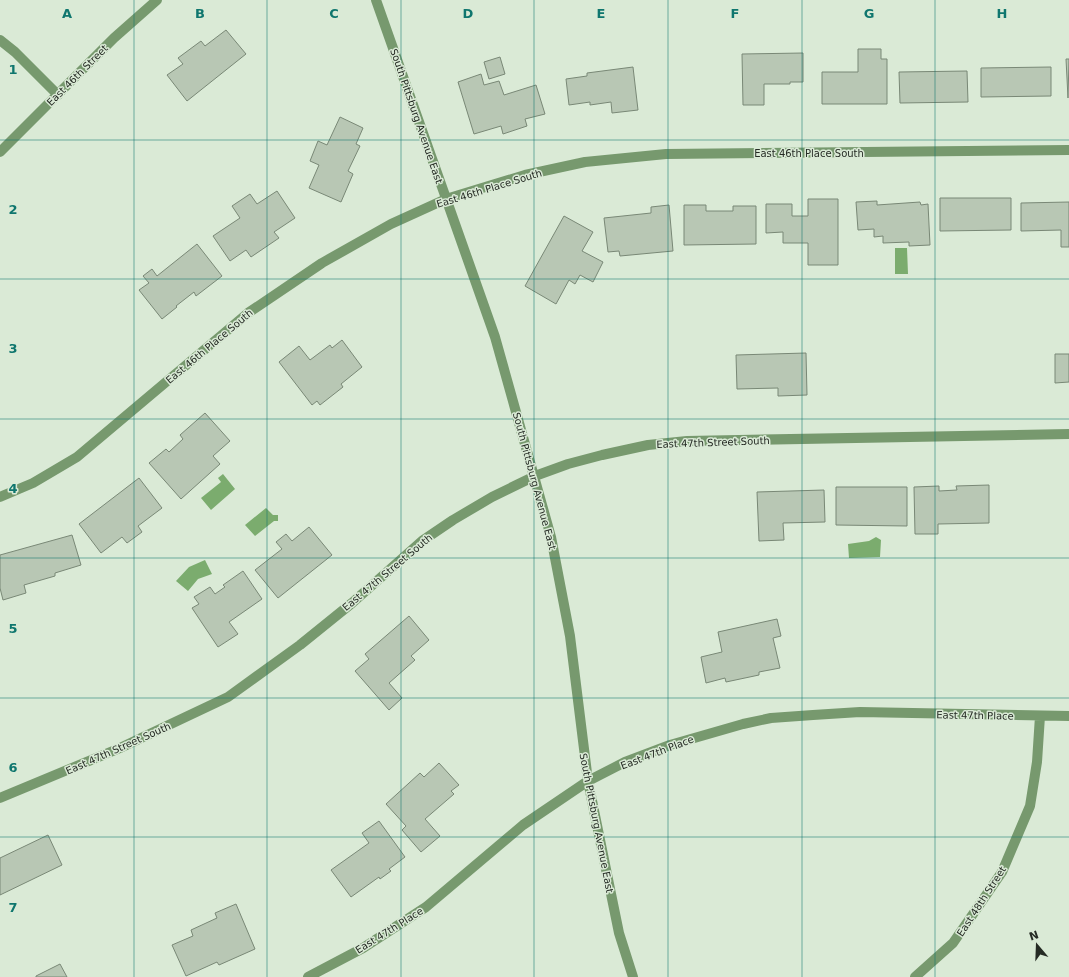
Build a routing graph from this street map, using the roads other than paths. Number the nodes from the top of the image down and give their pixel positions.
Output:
1 (157, 0) edge
2 (376, 0) edge
3 (0, 40) edge
4 (58, 95) junction
5 (1069, 150) edge
6 (0, 152) edge
7 (446, 199) junction
8 (1069, 434) edge
9 (535, 476) junction
10 (0, 497) edge
11 (1040, 716) junction
12 (1069, 716) edge
13 (588, 781) junction
14 (0, 798) edge
15 (308, 977) edge
16 (633, 977) edge
17 (915, 977) edge

1 - 4 street, East 46th Street
2 - 7 street, South Pittsburg Avenue East
3 - 4 street
4 - 6 street, East 46th Street
5 - 7 street, East 46th Place South
7 - 9 street, South Pittsburg Avenue East
7 - 10 street, East 46th Place South
8 - 9 street, East 47th Street South
9 - 13 street, South Pittsburg Avenue East
9 - 14 street, East 47th Street South
11 - 12 street, East 47th Place
11 - 13 street, East 47th Place
11 - 17 street, East 48th Street
13 - 15 street, East 47th Place
13 - 16 street, South Pittsburg Avenue East

